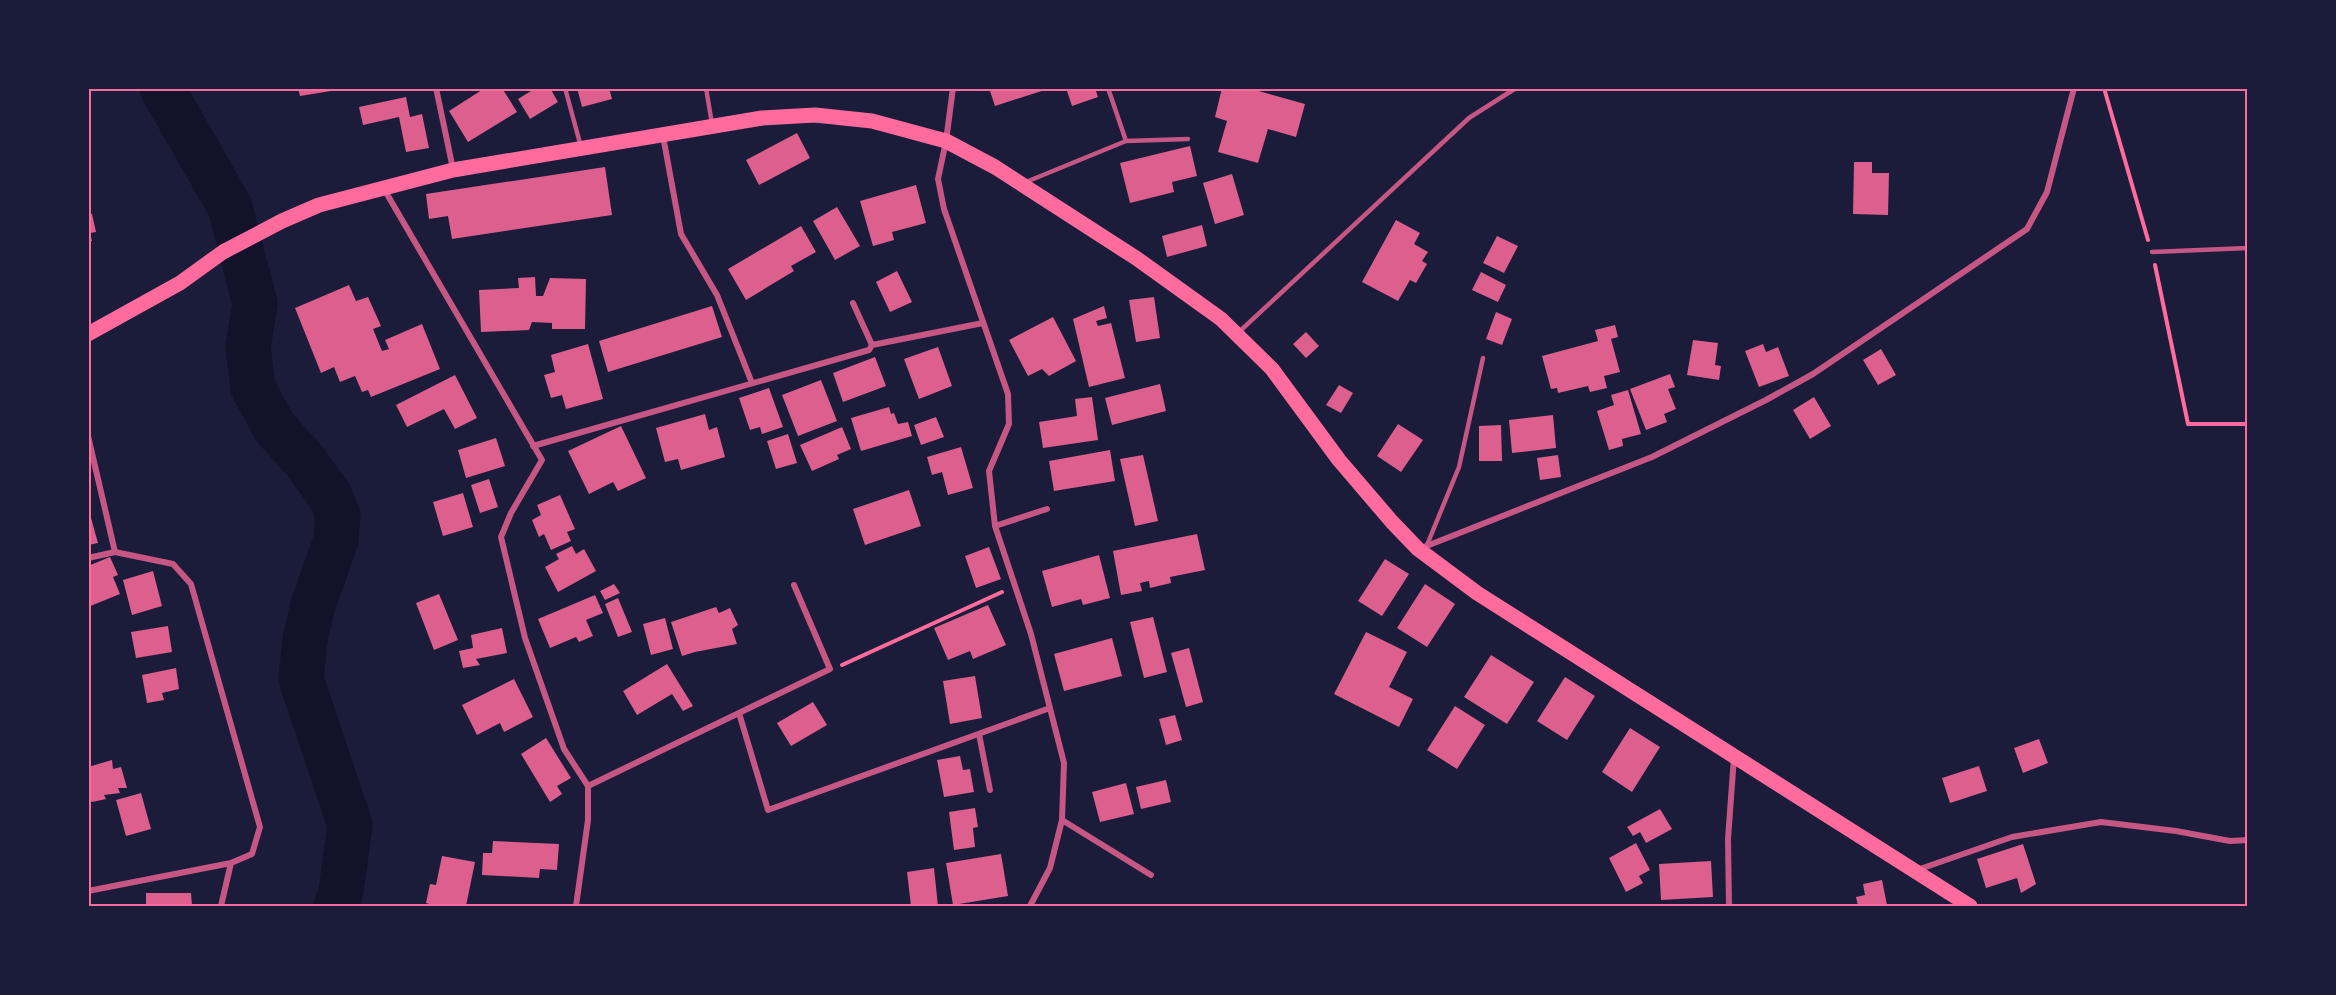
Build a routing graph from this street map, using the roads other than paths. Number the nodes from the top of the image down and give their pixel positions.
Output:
1 (436, 88) edge
2 (565, 88) edge
3 (706, 88) edge
4 (953, 88) edge
5 (1108, 88) edge
6 (1516, 88) edge
7 (2074, 88) edge
8 (712, 127) junction
9 (663, 136) junction
10 (1188, 139) dead end
11 (946, 141) junction
12 (1126, 141) junction
13 (582, 149) junction
14 (453, 170) junction
15 (1022, 184) junction
16 (384, 189) junction
17 (2247, 248) edge
18 (2152, 252) road end
19 (853, 303) dead end
20 (983, 323) junction
21 (88, 334) edge
22 (1237, 334) junction
23 (872, 345) junction
24 (1483, 358) dead end
25 (752, 383) junction
26 (88, 436) edge
27 (533, 446) junction
28 (1047, 508) dead end
29 (995, 526) junction
30 (1423, 547) junction
31 (115, 552) junction
32 (88, 558) edge
33 (794, 585) dead end
34 (1050, 708) junction
35 (739, 713) junction
36 (979, 734) junction
37 (1734, 756) junction
38 (588, 786) junction
39 (990, 790) dead end
40 (1062, 820) junction
41 (2247, 840) edge
42 (231, 863) junction
43 (1914, 871) junction
44 (1150, 875) dead end
45 (88, 891) edge
46 (221, 906) edge
47 (576, 906) edge
48 (1030, 906) edge
49 (1730, 906) edge
50 (1970, 906) edge

1 - 14 street
2 - 13 lane
3 - 8 lane
4 - 11 street
5 - 12 lane
6 - 22 lane
7 - 30 street
8 - 9 main road
8 - 11 main road
9 - 13 main road
9 - 25 street
10 - 12 lane
11 - 15 main road
11 - 20 street
12 - 15 lane
13 - 14 main road
14 - 16 main road
15 - 22 main road
16 - 21 main road
16 - 27 street
17 - 18 lane
19 - 23 street
20 - 23 street
20 - 29 street
22 - 30 main road
23 - 25 street
24 - 30 lane
25 - 27 street
26 - 31 street
27 - 38 street
28 - 29 street
29 - 34 street
30 - 37 main road
31 - 32 street
31 - 42 street
33 - 35 street
34 - 36 street
34 - 40 street
35 - 36 street
35 - 38 street
36 - 39 street
37 - 43 main road
37 - 49 street
38 - 47 street
40 - 44 street
40 - 48 street
41 - 43 street
42 - 45 street
42 - 46 street
43 - 50 main road

